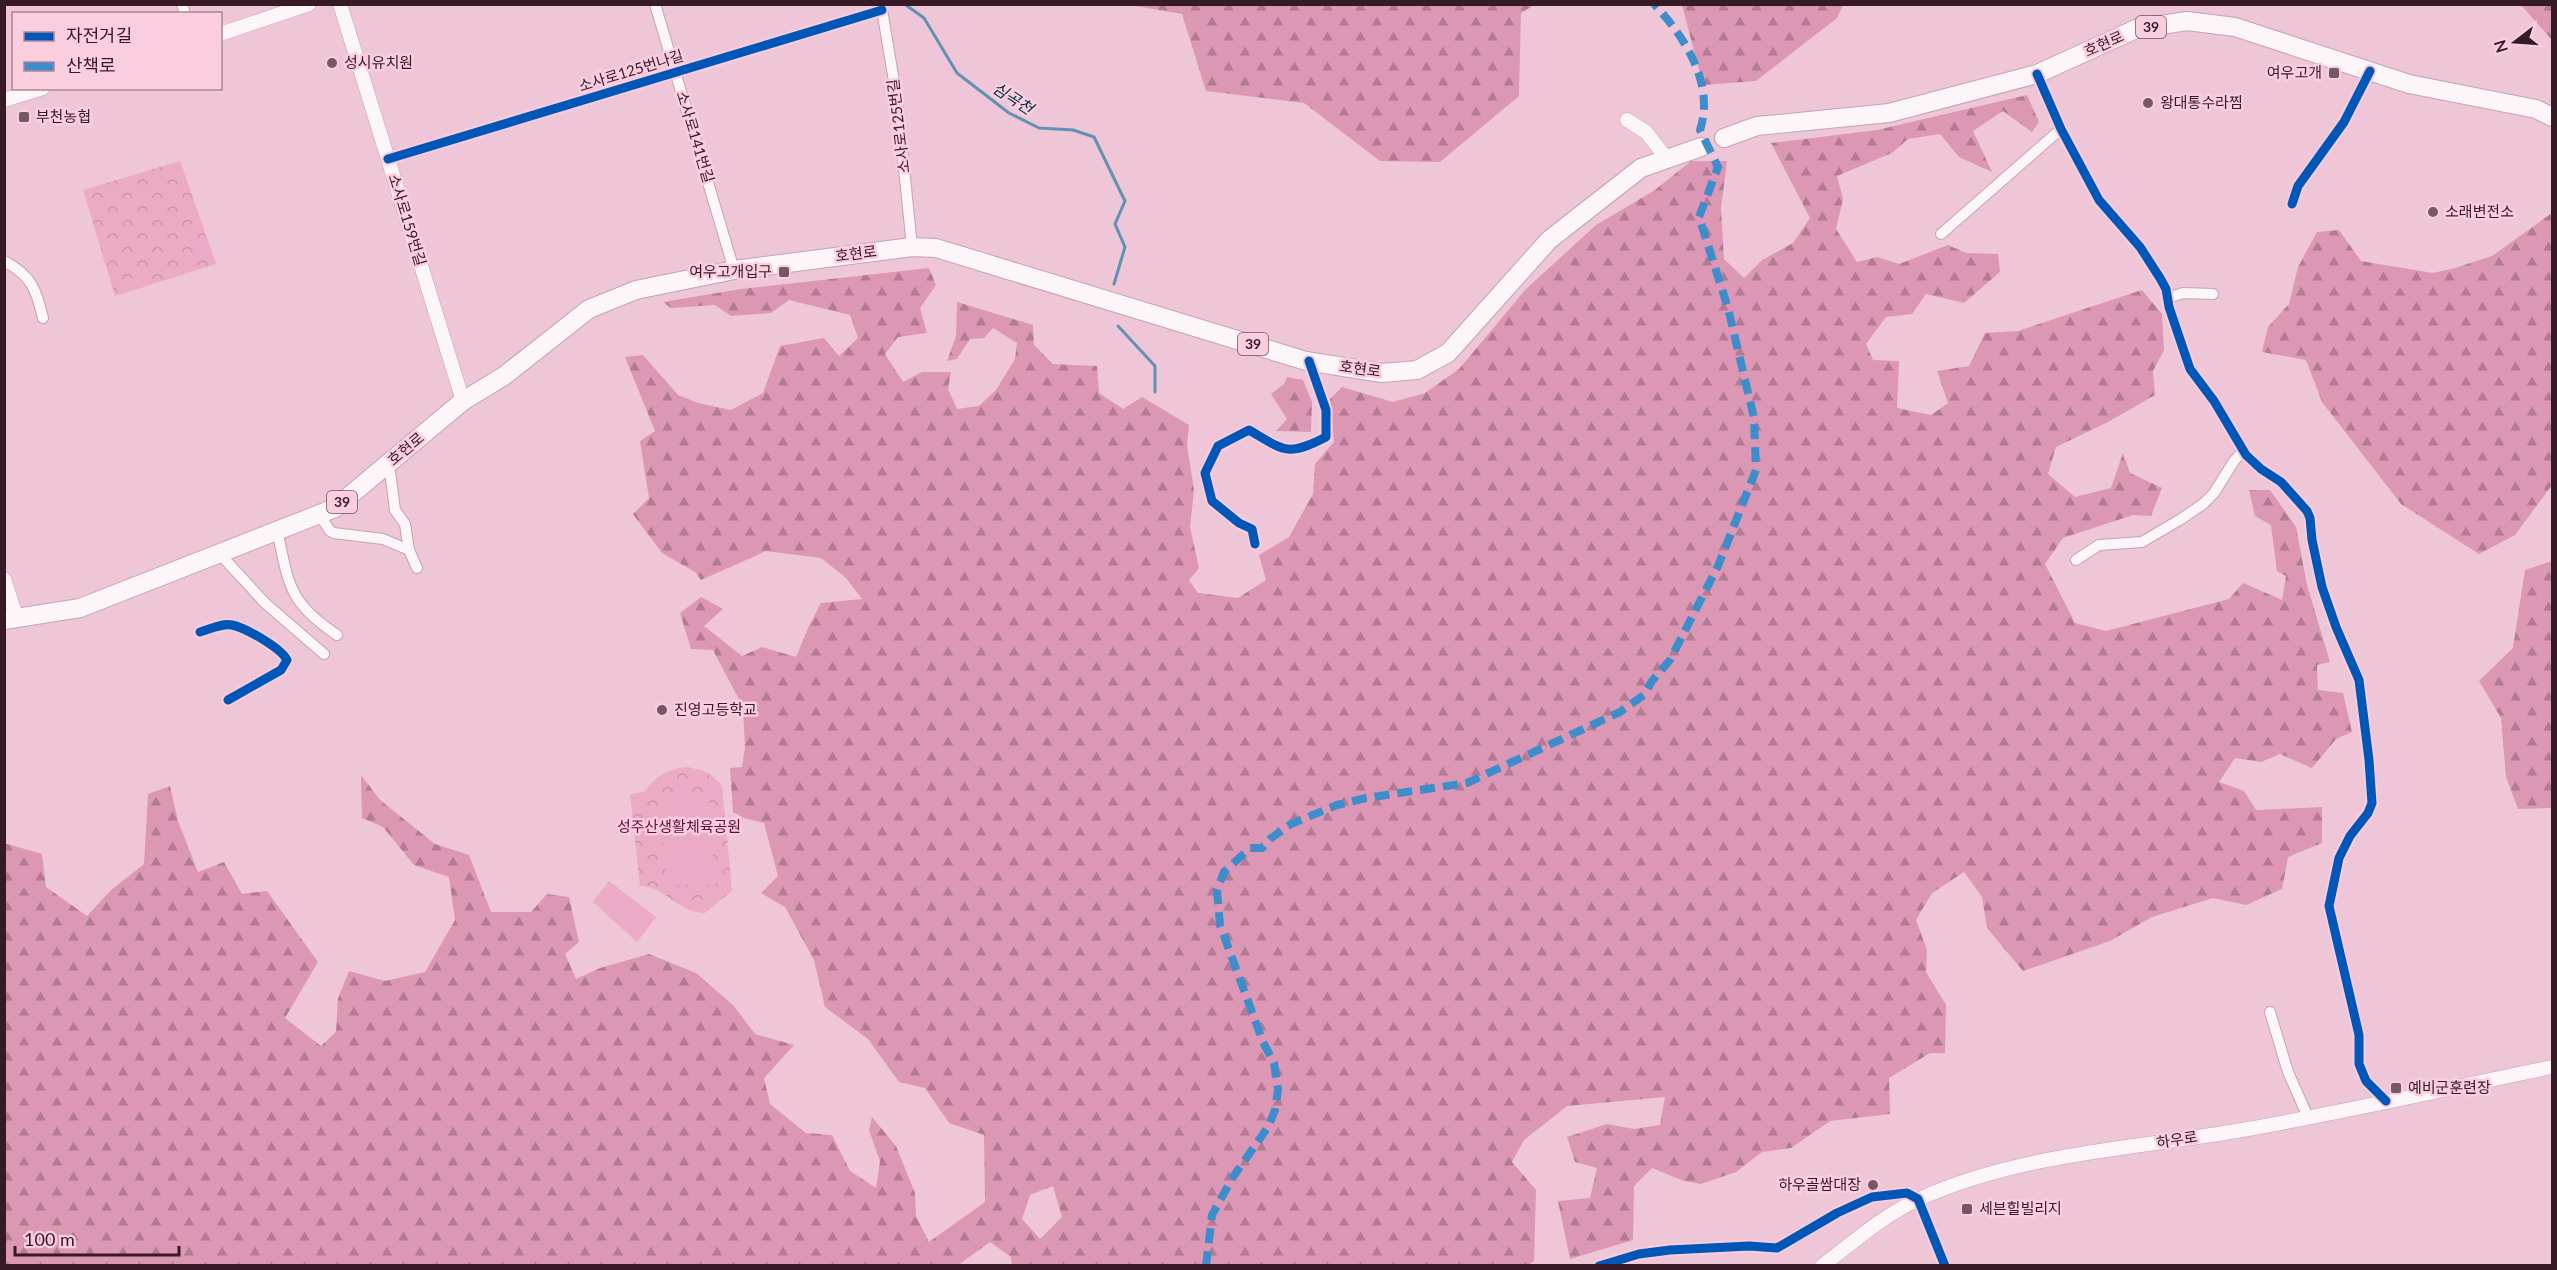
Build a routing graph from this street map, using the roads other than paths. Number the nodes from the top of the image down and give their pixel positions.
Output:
1 (309, 4) edge
2 (340, 4) edge
3 (655, 4) edge
4 (882, 7) edge
5 (222, 33) edge
6 (2370, 71) junction
7 (675, 73) junction
8 (2037, 74) junction
9 (36, 90) edge
10 (4, 100) edge
11 (2553, 117) edge
12 (1627, 120) dead end
13 (2061, 129) junction
14 (1724, 138) dead end
15 (1701, 147) dead end
16 (388, 159) junction
17 (1667, 159) junction
18 (2292, 204) dead end
19 (1941, 234) dead end
20 (912, 247) junction
21 (4, 261) edge
22 (735, 270) junction
23 (2213, 294) dead end
24 (2168, 298) junction
25 (43, 318) dead end
26 (1309, 361) junction
27 (463, 401) junction
28 (2243, 451) junction
29 (389, 463) junction
30 (319, 514) junction
31 (278, 530) junction
32 (1255, 544) dead end
33 (409, 550) junction
34 (219, 553) junction
35 (2076, 560) dead end
36 (417, 568) dead end
37 (4, 579) edge
38 (11, 620) edge
39 (200, 632) dead end
40 (337, 635) dead end
41 (324, 654) dead end
42 (228, 700) dead end
43 (2270, 1012) dead end
44 (2553, 1067) edge
45 (2386, 1101) junction
46 (2308, 1117) junction
47 (1918, 1199) junction
48 (1599, 1266) edge
49 (1822, 1266) edge
50 (1945, 1266) edge

1 - 5 street
2 - 16 street, 소사로159번길
3 - 7 street, 소사로141번길
4 - 7 street, 소사로125번나길
4 - 20 street, 소사로125번길
6 - 8 main road, 호현로 / 39
6 - 11 main road, 호현로 / 39
6 - 18 street
7 - 16 street, 소사로125번나길
7 - 22 street, 소사로141번길
8 - 13 street
8 - 14 main road, 호현로 / 39
9 - 10 street
12 - 17 street
13 - 19 street
13 - 24 street
15 - 17 main road, 호현로 / 39
16 - 27 street, 소사로159번길
17 - 26 main road, 호현로 / 39
20 - 22 main road, 호현로 / 39
20 - 26 main road, 호현로 / 39
21 - 25 street
22 - 27 main road, 호현로 / 39
23 - 24 street
24 - 28 street
26 - 32 street
27 - 29 main road, 호현로 / 39
28 - 35 street
28 - 45 street
29 - 30 main road, 호현로 / 39
29 - 33 street
30 - 31 main road, 호현로 / 39
30 - 33 street
31 - 34 main road, 호현로 / 39
31 - 40 street
33 - 36 street
34 - 38 main road, 호현로 / 39
34 - 41 street
37 - 38 street
39 - 42 street
43 - 46 street
44 - 45 street, 하우로
45 - 46 street, 하우로
46 - 47 street, 하우로
47 - 48 street
47 - 49 street, 하우로
47 - 50 street

